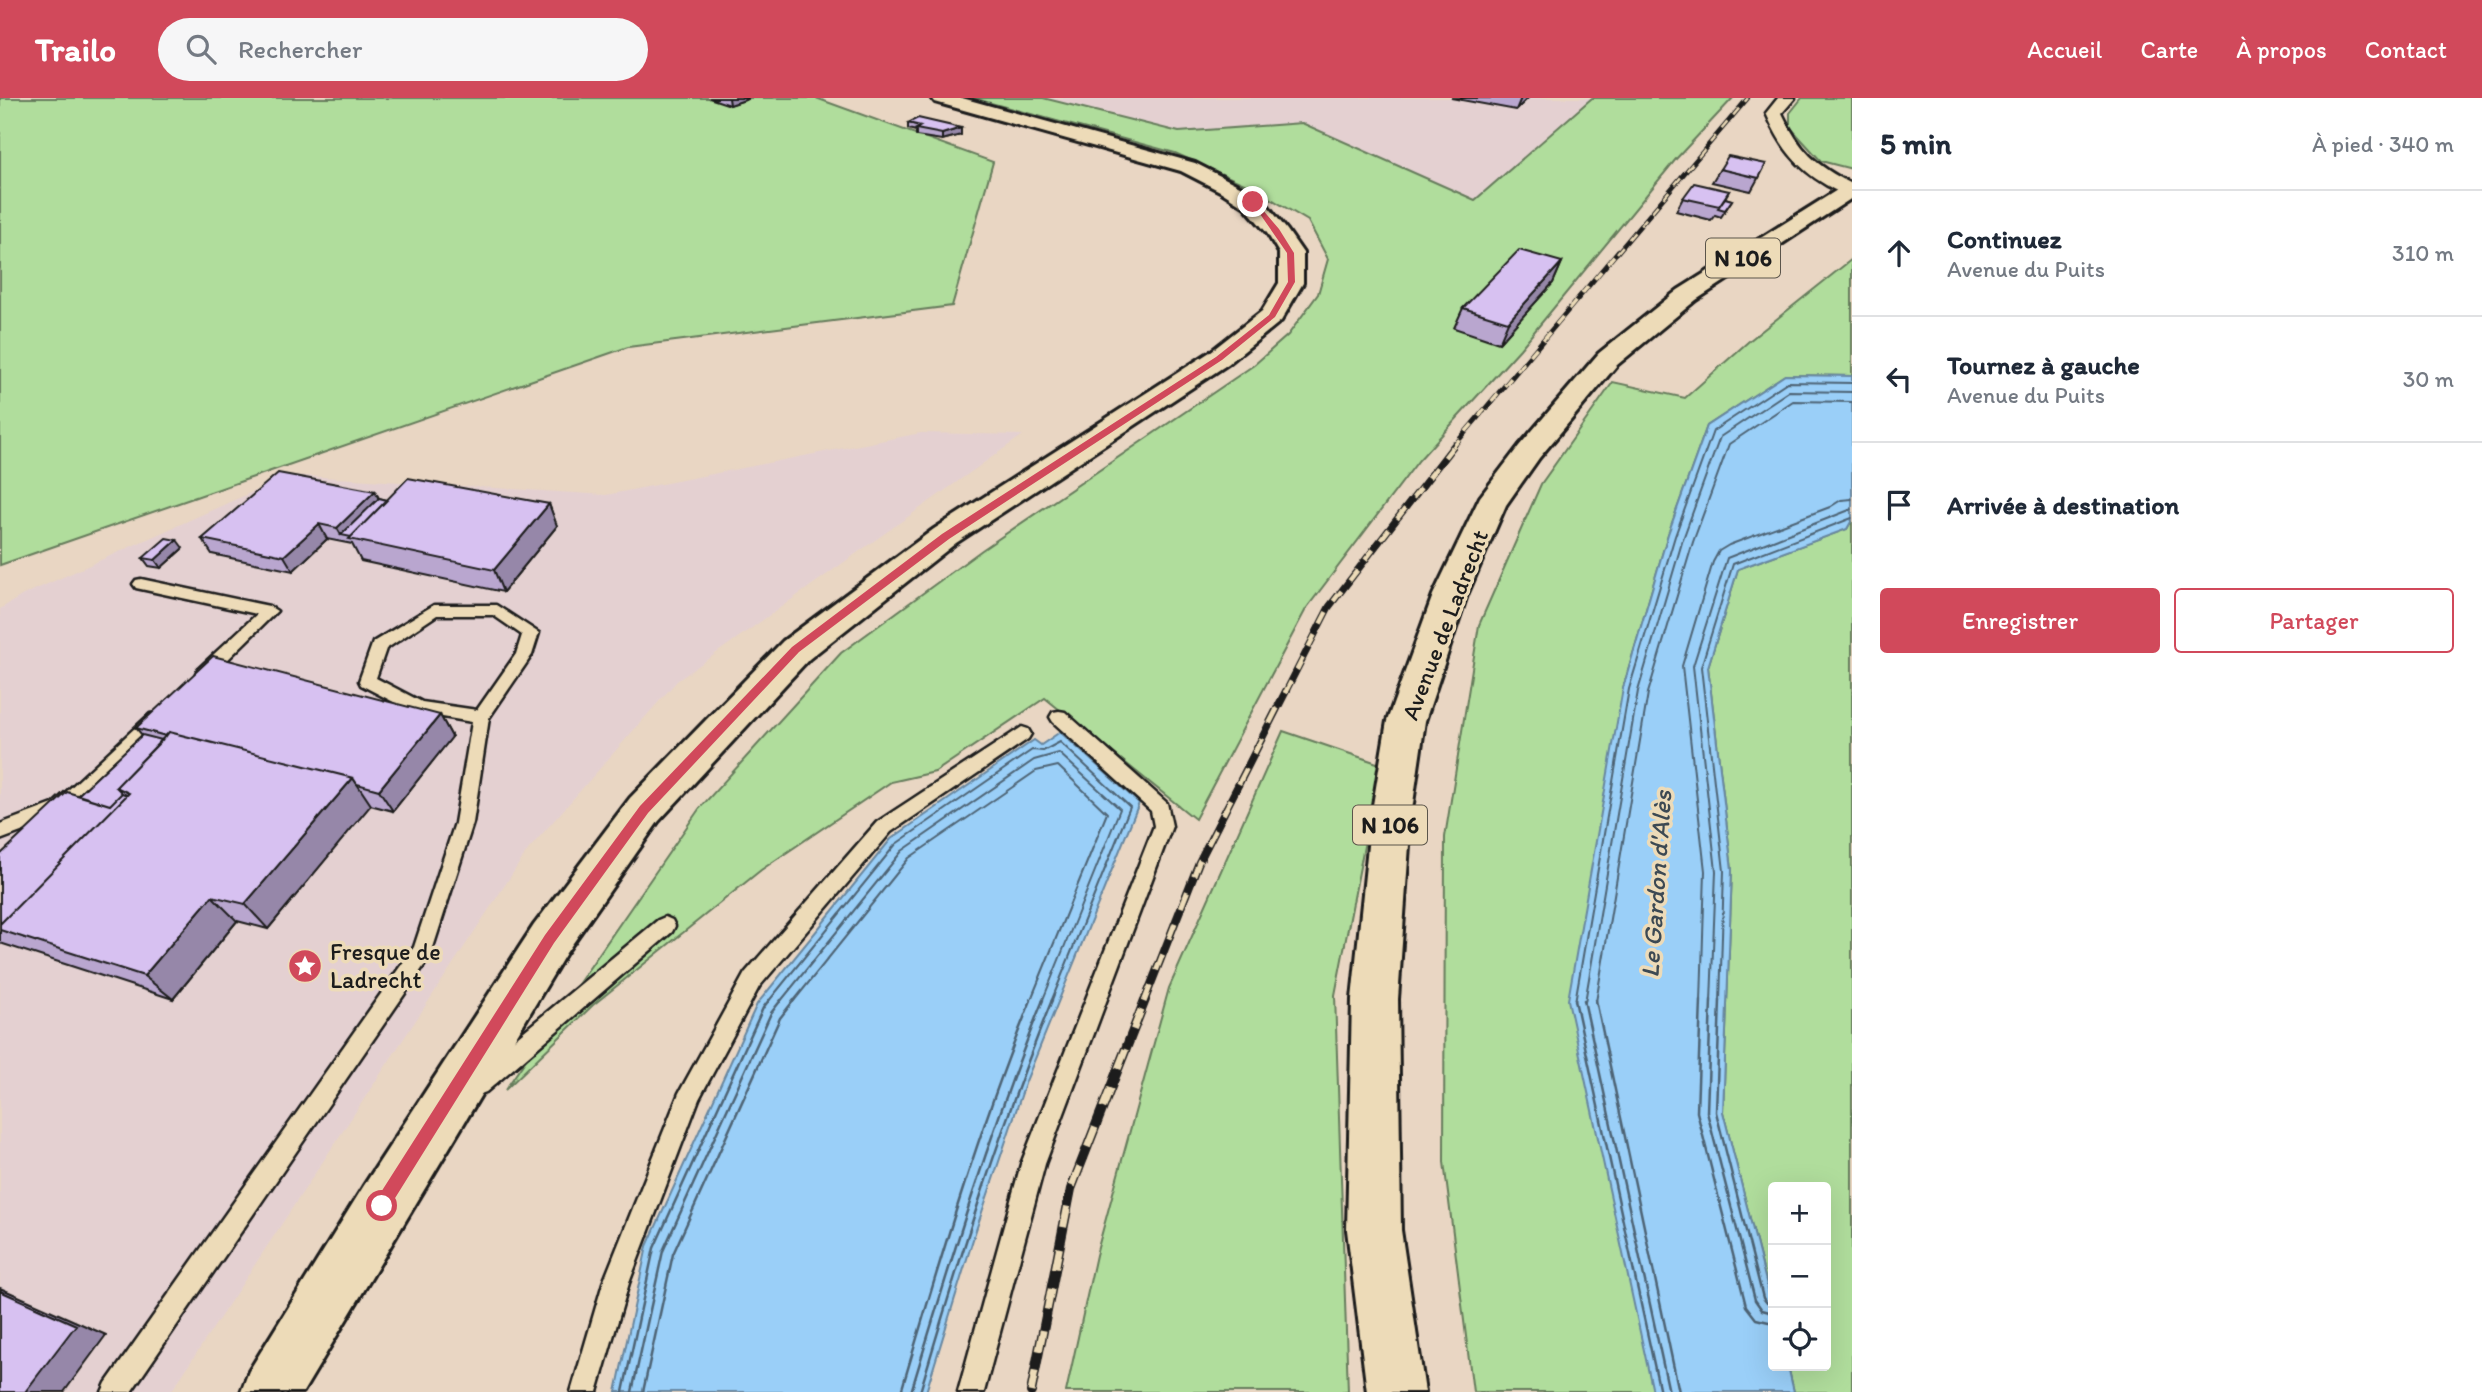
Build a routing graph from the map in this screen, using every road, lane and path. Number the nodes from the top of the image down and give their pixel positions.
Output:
1 (941, 98) edge
2 (1787, 98) edge
3 (1851, 190) edge
4 (141, 584) dead end
5 (192, 685) edge
6 (172, 703) edge
7 (481, 717) junction
8 (1059, 717) dead end
9 (1023, 734) dead end
10 (58, 810) junction
11 (0, 832) edge
12 (29, 837) edge
13 (665, 926) dead end
14 (436, 1121) junction
15 (115, 1392) edge
16 (270, 1392) edge
17 (584, 1392) edge
18 (971, 1392) edge
19 (1396, 1392) edge

1 - 14 main road
2 - 3 street
3 - 19 main road, Avenue de Ladrecht / N 106
4 - 5 lane
6 - 10 lane
7 - 7 lane
7 - 15 lane
8 - 18 lane
9 - 17 lane
10 - 11 lane
10 - 12 lane
13 - 14 lane
14 - 16 main road

